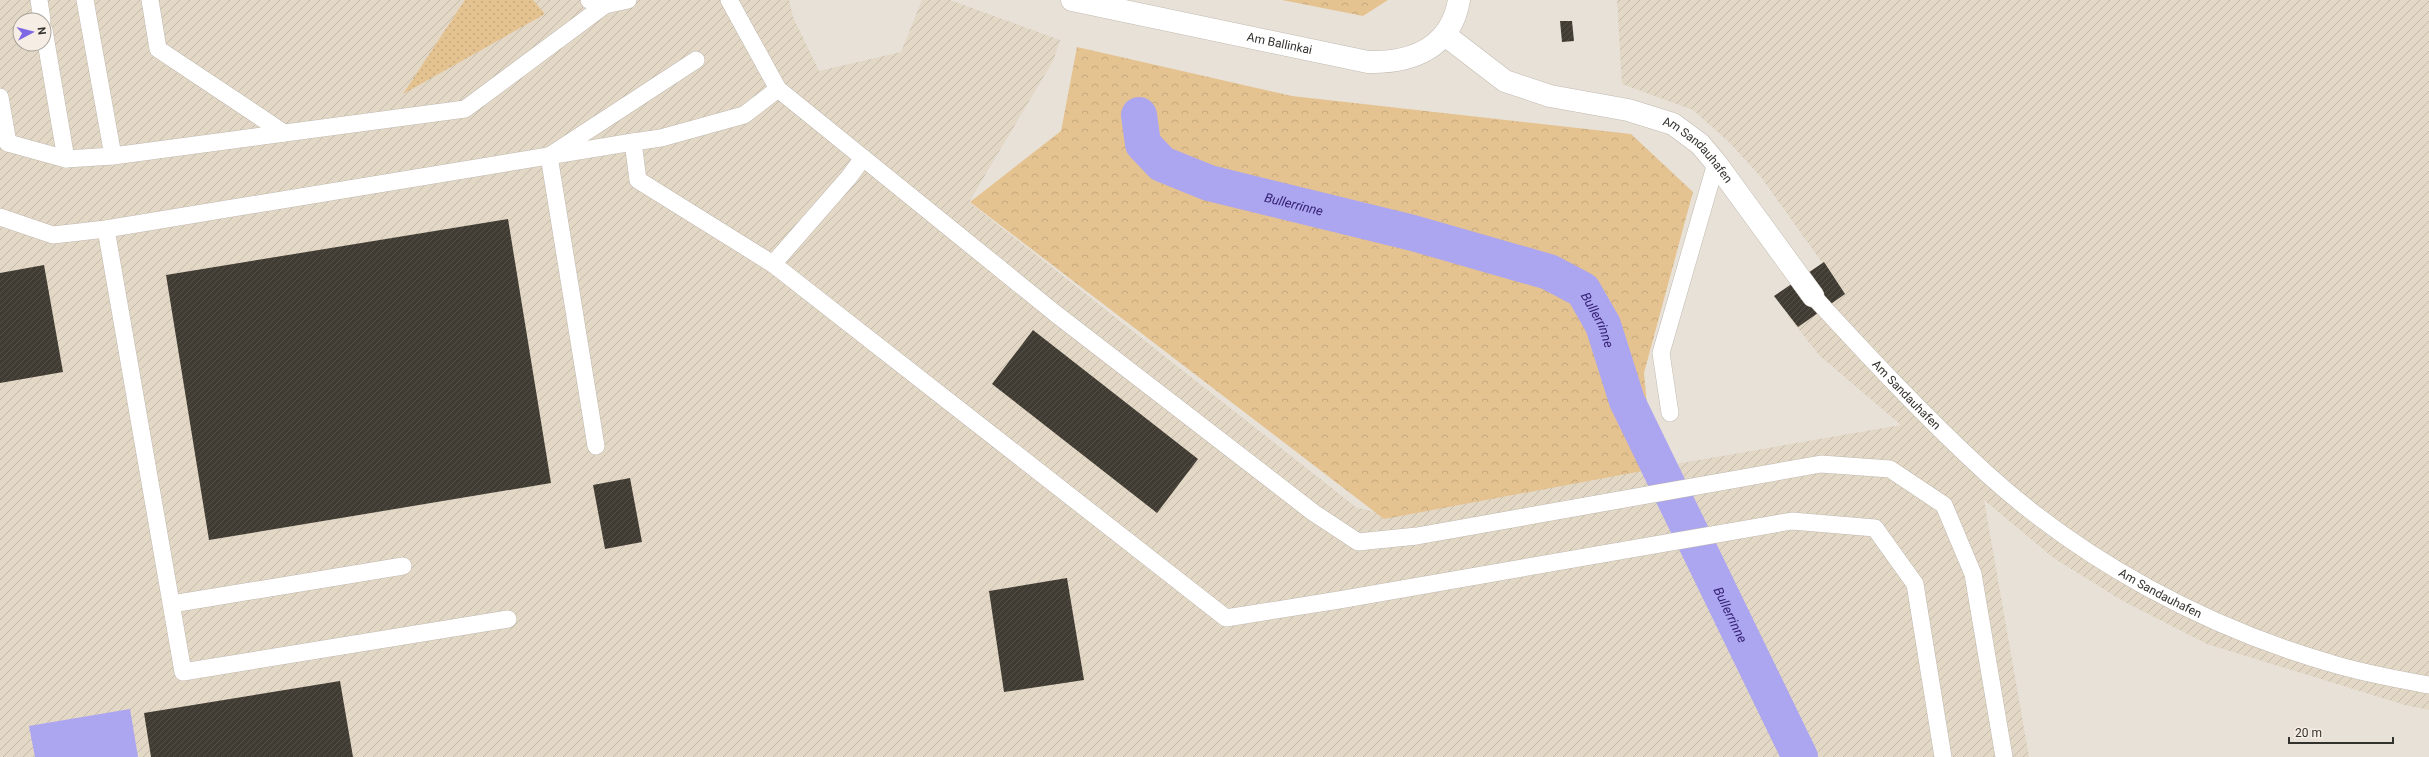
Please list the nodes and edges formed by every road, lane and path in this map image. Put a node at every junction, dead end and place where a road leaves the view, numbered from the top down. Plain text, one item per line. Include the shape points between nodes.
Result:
1 (39, 0) edge
2 (85, 0) edge
3 (150, 0) edge
4 (628, 0) edge
5 (729, 0) edge
6 (1072, 0) edge
7 (1459, 0) edge
8 (597, 3) edge
9 (41, 12) edge
10 (1445, 35) junction
11 (48, 52) edge
12 (696, 60) dead end
13 (778, 89) junction
14 (0, 97) edge
15 (284, 133) junction
16 (4, 138) edge
17 (633, 142) junction
18 (113, 156) junction
19 (549, 156) junction
20 (863, 158) junction
21 (66, 159) junction
22 (1716, 163) junction
23 (0, 217) edge
24 (106, 229) junction
25 (772, 264) junction
26 (1814, 296) joint
27 (1670, 413) dead end
28 (596, 446) dead end
29 (403, 566) dead end
30 (172, 604) junction
31 (508, 619) dead end
32 (2429, 685) edge
33 (1943, 757) edge
34 (2004, 757) edge

1 - 9 lane
2 - 18 lane
3 - 15 lane via 158,49
4 - 8 lane
5 - 13 lane
6 - 10 street, Am Ballinkai via 1368,62 1395,62 1414,57
7 - 10 street, Am Ballinkai via 1451,26
8 - 15 lane via 465,109
10 - 22 street, Am Sandauhafen via 1505,81 1550,96 1628,110 1673,124 1700,144
11 - 21 lane
12 - 19 lane
13 - 17 lane via 744,115 661,138
13 - 20 lane
14 - 16 lane
15 - 18 lane
16 - 21 lane
17 - 19 lane
17 - 25 lane via 638,180
18 - 21 lane
19 - 24 lane
19 - 28 lane
20 - 25 lane
20 - 34 lane via 1056,314 1314,513 1358,542 1417,536 1821,464 1890,469 1944,505 1973,574
22 - 26 street, Am Sandauhafen
22 - 27 lane via 1661,352
23 - 24 lane via 54,235
24 - 30 lane
25 - 33 lane via 1226,618 1792,521 1875,528 1915,584
26 - 32 lane, Am Sandauhafen via 1912,404 1987,474 2042,518 2096,556 2145,586 2252,636 2331,664
29 - 30 lane
30 - 31 lane via 183,672

